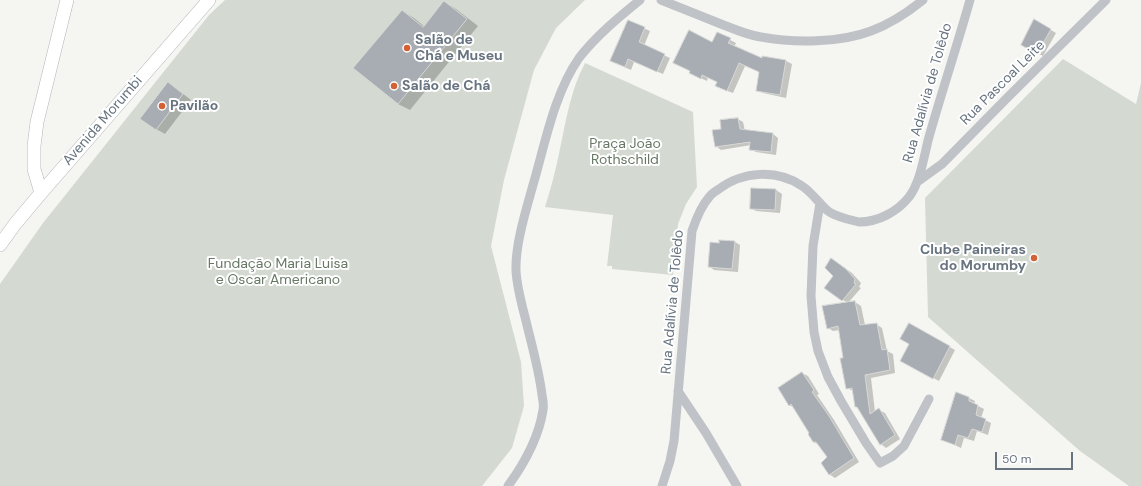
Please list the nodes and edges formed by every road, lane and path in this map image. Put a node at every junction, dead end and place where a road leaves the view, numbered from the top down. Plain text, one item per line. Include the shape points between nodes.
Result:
1 (67, 0) edge
2 (209, 0) edge
3 (640, 0) edge
4 (661, 0) edge
5 (923, 0) edge
6 (970, 0) edge
7 (1106, 0) edge
8 (34, 169) junction
9 (61, 170) junction
10 (917, 182) junction
11 (41, 193) junction
12 (820, 203) junction
13 (0, 245) edge
14 (678, 391) junction
15 (929, 399) dead end
16 (508, 486) edge
17 (662, 486) edge
18 (737, 486) edge

1 - 8 main road via 37,122
2 - 9 main road, Avenida Morumbi
3 - 16 street via 591,44 579,59 566,81 553,114 524,221 517,251 516,270 518,292 540,376 543,408 526,459
4 - 5 street via 736,30 761,37 814,41 870,32 900,17
6 - 10 street, Rua Adalívia de Tolêdo
7 - 10 street, Rua Pascoal Leite via 942,164
8 - 9 main road via 43,173
8 - 11 main road
9 - 11 main road, Avenida Morumbi
10 - 12 street, Rua Adalívia de Tolêdo via 899,207 886,216 872,220 858,222 837,216
11 - 13 main road, Avenida Morumbi
12 - 14 street, Rua Adalívia de Tolêdo via 801,185 777,175 744,176 728,182 710,196 697,216 692,231
12 - 15 street via 813,246 811,296 818,351 828,376 880,463 904,446
14 - 17 street, Rua Adalívia de Tolêdo via 674,441
14 - 18 street

